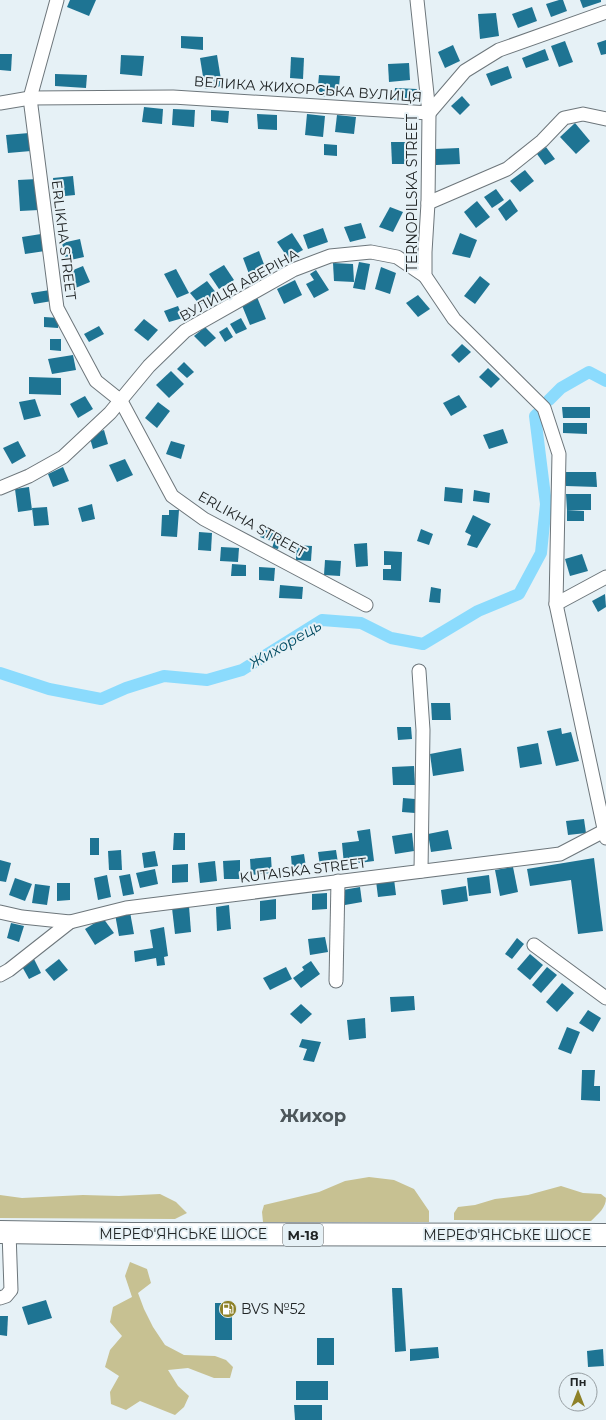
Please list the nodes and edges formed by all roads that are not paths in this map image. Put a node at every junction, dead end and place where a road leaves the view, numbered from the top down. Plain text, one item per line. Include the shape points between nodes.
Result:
1 (57, 0) edge
2 (417, 0) edge
3 (606, 12) edge
4 (30, 98) junction
5 (0, 103) edge
6 (429, 113) junction
7 (606, 119) edge
8 (428, 203) junction
9 (425, 276) junction
10 (121, 400) junction
11 (0, 488) edge
12 (606, 577) edge
13 (556, 604) junction
14 (366, 605) dead end
15 (419, 671) dead end
16 (601, 793) edge
17 (605, 833) edge
18 (421, 871) junction
19 (338, 881) junction
20 (0, 912) edge
21 (70, 922) junction
22 (534, 944) dead end
23 (0, 975) edge
24 (336, 981) dead end
25 (606, 998) edge
26 (5, 1232) edge
27 (606, 1235) edge
28 (0, 1298) edge

1 - 4 street, ERLIKHA STREET
2 - 6 street, TERNOPILSKA STREET
3 - 6 street, ВЕЛИКА ЖИХОРСЬКА ВУЛИЦЯ via 498,50 465,71
4 - 5 street, ВЕЛИКА ЖИХОРСЬКА ВУЛИЦЯ
4 - 6 street, ВЕЛИКА ЖИХОРСЬКА ВУЛИЦЯ via 173,97
4 - 10 street, ERLIKHA STREET via 57,308 96,381
6 - 8 street, TERNOPILSKA STREET
7 - 8 street via 583,114 564,118 507,169
8 - 9 street, TERNOPILSKA STREET
9 - 10 street, ВУЛИЦЯ АВЕРІНА via 397,257 371,252 330,256 293,270 186,331 149,366
9 - 13 street, TERNOPILSKA STREET via 454,319 544,408 559,454
10 - 11 street, ВУЛИЦЯ АВЕРІНА via 63,457 29,476
10 - 14 street, ERLIKHA STREET via 172,496 204,519
12 - 13 street
13 - 16 street, TERNOPILSKA STREET
15 - 18 street via 423,730
16 - 17 street, TERNOPILSKA STREET
17 - 18 street, KUTAISKA STREET via 560,854
18 - 19 street, KUTAISKA STREET
19 - 21 street, KUTAISKA STREET via 126,908
19 - 24 street
20 - 21 street, KUTAISKA STREET
21 - 23 street
22 - 25 street
26 - 27 highway, МЕРЕФ'ЯНСЬКЕ ШОСЕ / М-18
26 - 28 street via 11,1290

